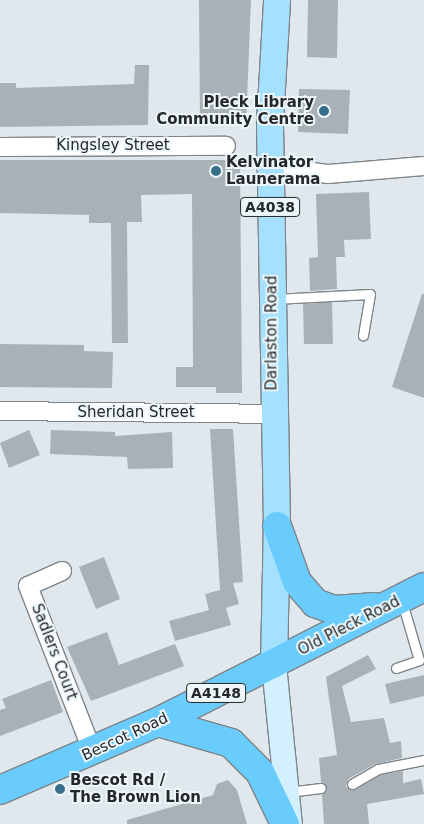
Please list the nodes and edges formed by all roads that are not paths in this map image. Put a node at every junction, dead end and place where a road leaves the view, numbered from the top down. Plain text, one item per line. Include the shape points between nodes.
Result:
1 (277, 0) edge
2 (226, 146) dead end
3 (0, 147) edge
4 (270, 166) junction
5 (424, 166) edge
6 (272, 299) junction
7 (363, 335) dead end
8 (0, 411) edge
9 (272, 414) junction
10 (278, 526) junction
11 (62, 571) dead end
12 (405, 598) edge
13 (274, 665) junction
14 (396, 668) dead end
15 (158, 722) junction
16 (93, 753) junction
17 (424, 760) edge
18 (352, 784) dead end
19 (321, 788) dead end
20 (0, 790) edge
21 (288, 792) junction
22 (285, 824) edge
23 (290, 824) edge

1 - 4 main road, Darlaston Road / A4038
2 - 3 street, Kingsley Street
4 - 5 street via 328,174
4 - 6 main road, Darlaston Road / A4038
6 - 7 lane via 370,294
6 - 9 main road, Darlaston Road / A4038
8 - 9 street, Sheridan Street
9 - 10 main road, Darlaston Road / A4038
10 - 12 highway via 297,582 315,603 334,610
10 - 13 main road, Darlaston Road / A4038
11 - 16 street, Sadlers Court via 28,586
12 - 13 highway, Old Pleck Road / A4148
12 - 14 lane via 419,660
13 - 15 highway, Bescot Road / A4148
13 - 21 street
15 - 16 highway, Bescot Road / A4148
15 - 22 highway via 231,743 260,772
16 - 20 highway, Bescot Road / A4148
17 - 18 lane via 378,770
19 - 21 lane
21 - 23 street

